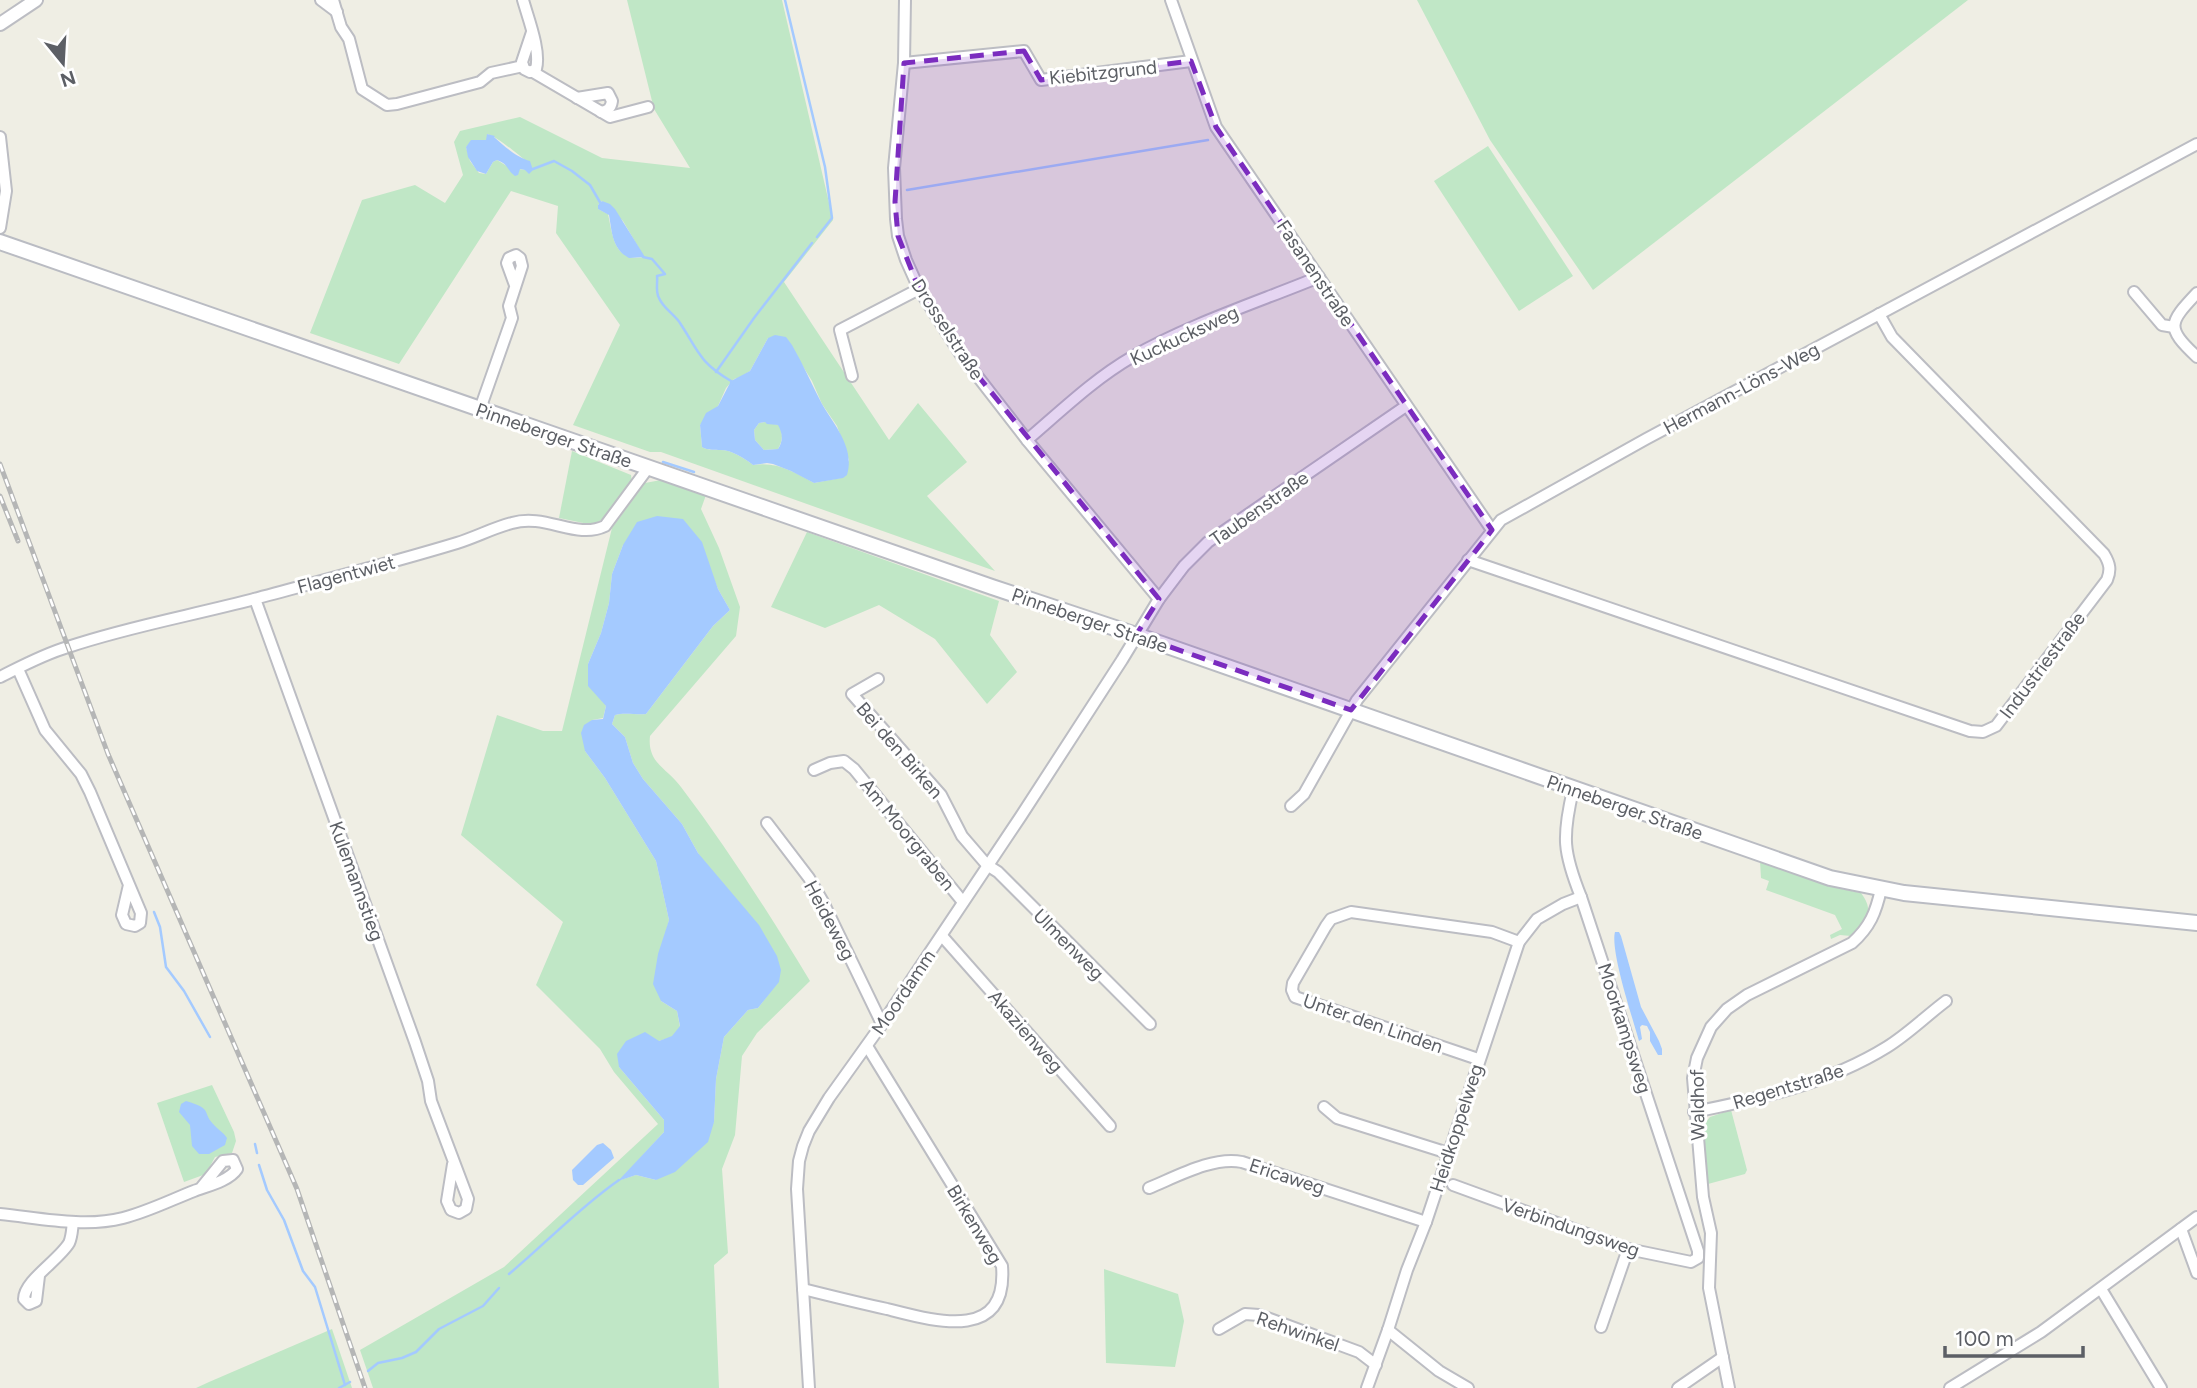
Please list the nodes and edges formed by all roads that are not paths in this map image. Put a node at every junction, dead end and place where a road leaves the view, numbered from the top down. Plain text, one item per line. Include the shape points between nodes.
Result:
1 (36, 0) edge
2 (321, 0) edge
3 (333, 0) edge
4 (523, 0) edge
5 (905, 0) edge
6 (1171, 0) edge
7 (337, 12) junction
8 (0, 24) edge
9 (532, 32) junction
10 (1191, 61) junction
11 (904, 63) junction
12 (523, 66) junction
13 (533, 72) junction
14 (577, 98) junction
15 (648, 107) dead end
16 (601, 112) junction
17 (0, 137) edge
18 (2197, 144) edge
19 (0, 228) edge
20 (0, 242) edge
21 (1319, 277) junction
22 (515, 285) dead end
23 (919, 289) junction
24 (2134, 292) dead end
25 (2197, 293) edge
26 (1879, 314) junction
27 (2174, 327) junction
28 (2197, 357) edge
29 (852, 376) dead end
30 (1406, 406) junction
31 (480, 409) junction
32 (1027, 440) junction
33 (645, 467) junction
34 (1492, 530) junction
35 (1468, 560) junction
36 (255, 599) junction
37 (1159, 599) junction
38 (1136, 635) junction
39 (18, 668) junction
40 (0, 677) edge
41 (878, 679) dead end
42 (1351, 710) junction
43 (814, 769) dead end
44 (1573, 790) junction
45 (1291, 806) dead end
46 (767, 823) dead end
47 (987, 865) junction
48 (129, 885) dead end
49 (1881, 889) junction
50 (1581, 897) junction
51 (963, 902) junction
52 (2197, 923) edge
53 (942, 936) junction
54 (1518, 942) junction
55 (1946, 1000) dead end
56 (882, 1024) junction
57 (1150, 1024) dead end
58 (867, 1046) junction
59 (1478, 1059) junction
60 (1324, 1107) dead end
61 (1695, 1112) junction
62 (1110, 1126) dead end
63 (1448, 1153) junction
64 (453, 1164) dead end
65 (1452, 1185) dead end
66 (201, 1188) dead end
67 (1149, 1188) dead end
68 (0, 1214) edge
69 (2197, 1217) edge
70 (73, 1222) junction
71 (1426, 1222) junction
72 (2181, 1229) junction
73 (1628, 1249) junction
74 (1691, 1262) joint
75 (2197, 1273) edge
76 (39, 1276) dead end
77 (803, 1289) junction
78 (2101, 1289) junction
79 (1601, 1327) dead end
80 (1219, 1329) dead end
81 (1388, 1330) junction
82 (1723, 1357) junction
83 (1376, 1365) junction
84 (809, 1388) edge
85 (1367, 1388) edge
86 (1468, 1388) edge
87 (1678, 1388) edge
88 (1730, 1388) edge
89 (1950, 1388) edge
90 (2161, 1388) edge

1 - 8 street
2 - 7 street
3 - 7 street
4 - 9 street
5 - 11 street, Drosselstraße
6 - 10 street, Fasanenstraße
7 - 12 street via 362,89 387,105 475,84 491,73
9 - 12 street
9 - 13 street via 538,62
10 - 11 street, Kiebitzgrund via 1041,80 1024,51
10 - 21 street, Fasanenstraße via 1216,128
11 - 23 street, Drosselstraße via 895,202 898,236
12 - 13 street
13 - 14 street
14 - 16 street
14 - 16 street via 608,93 611,107
15 - 16 street via 612,117
17 - 19 street via 6,191
18 - 26 street, Hermann-Löns-Weg
20 - 31 main road, Pinneberger Straße
21 - 30 street, Fasanenstraße
21 - 32 street, Kuckucksweg via 1130,358
22 - 31 street via 509,306 512,318
23 - 29 street via 840,330
23 - 32 street, Drosselstraße via 961,355
24 - 27 street via 2162,325
25 - 27 street via 2176,315
26 - 34 street, Hermann-Löns-Weg via 1588,470 1501,520
26 - 35 street, Industriestraße via 1892,337 2110,564 2107,580 1996,726 1970,731
27 - 28 street via 2179,340
30 - 34 street, Fasanenstraße
30 - 37 street, Taubenstraße via 1208,542
31 - 33 main road, Pinneberger Straße
32 - 37 street, Drosselstraße
33 - 36 street, Flagentwiet via 605,526 597,530 523,520
33 - 38 main road, Pinneberger Straße
34 - 35 street, Hermann-Löns-Weg
35 - 42 street, Hermann-Löns-Weg
36 - 39 street, Flagentwiet via 121,631
36 - 64 street, Kulemannstieg via 412,1035
37 - 38 street, Taubenstraße
38 - 42 main road, Pinneberger Straße
38 - 47 street, Moordamm
39 - 40 street, Flagentwiet
39 - 48 street via 45,730 81,774
41 - 47 street, Bei den Birken via 852,694 941,795 962,836
42 - 44 main road, Pinneberger Straße
42 - 45 street, Hermann-Löns-Weg via 1304,794
43 - 51 street, Am Moorgraben via 844,761 854,769
44 - 49 main road, Pinneberger Straße via 1830,878
44 - 50 street, Moorkampsweg via 1564,845
46 - 56 street, Heideweg via 822,902
47 - 51 street, Moordamm
47 - 57 street, Ulmenweg
49 - 52 main road, Pinneberger Straße
49 - 61 street, Waldhof via 1871,923 1852,943 1747,995 1711,1027 1693,1079
50 - 54 street, Heidkoppelweg via 1537,919
50 - 74 street, Moorkampsweg via 1698,1251 1698,1258
51 - 53 street, Moordamm
53 - 56 street, Moordamm
53 - 62 street, Akazienweg
54 - 59 street, Heidkoppelweg
54 - 59 street, Unter den Linden via 1492,932 1340,914 1326,926 1293,984 1295,997
55 - 61 street, Regentstraße via 1886,1047 1840,1072
56 - 58 street, Moordamm
58 - 77 street, Moordamm via 814,1122 799,1160
58 - 77 street, Birkenweg via 1002,1266 999,1300 976,1318 956,1322
59 - 63 street, Heidkoppelweg
60 - 63 street via 1337,1118
61 - 82 street, Waldhof via 1711,1233 1709,1288
63 - 71 street, Heidkoppelweg
65 - 73 street, Verbindungsweg
66 - 70 street via 124,1218
67 - 71 street, Ericaweg via 1229,1159
68 - 70 street
69 - 72 street
70 - 76 street via 68,1245
71 - 81 street, Heidkoppelweg
72 - 75 street
72 - 78 street
73 - 74 street, Verbindungsweg
73 - 79 street
77 - 84 street, Moordamm
78 - 89 street
78 - 90 street
80 - 83 street, Rehwinkel via 1245,1314 1259,1315 1359,1352
81 - 83 street, Heidkoppelweg
81 - 86 street
82 - 87 street
82 - 88 street
83 - 85 street, Heidkoppelweg

